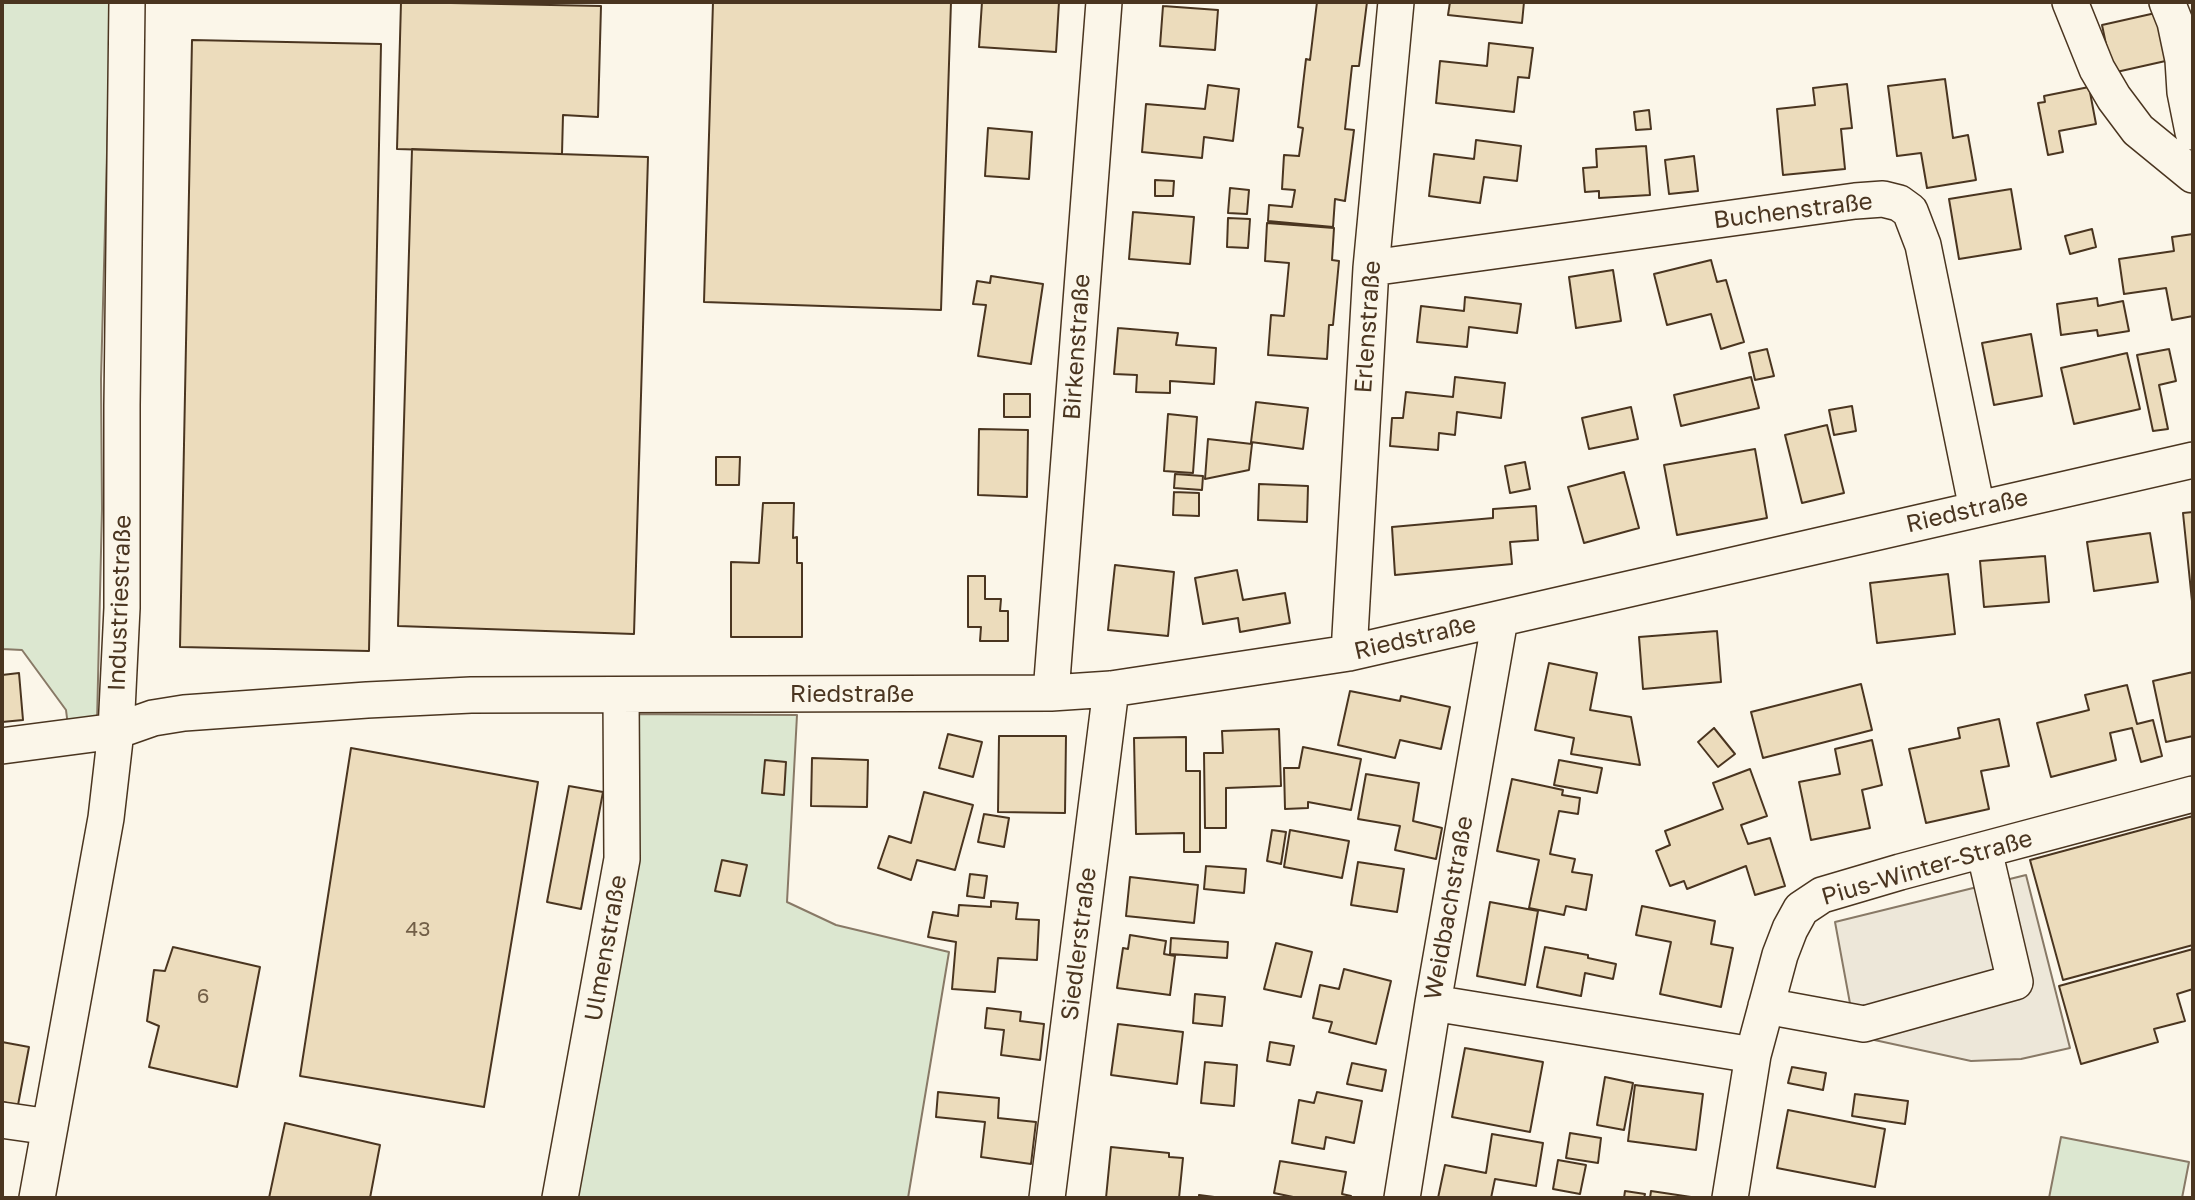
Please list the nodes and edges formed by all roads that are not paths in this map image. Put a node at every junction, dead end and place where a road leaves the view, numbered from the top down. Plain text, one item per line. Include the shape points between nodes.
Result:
1 (127, 2) edge
2 (1104, 2) edge
3 (1396, 2) edge
4 (2070, 2) edge
5 (2167, 2) edge
6 (2188, 58) edge
7 (2193, 132) edge
8 (2193, 175) edge
9 (1371, 268) junction
10 (2193, 460) edge
11 (1977, 509) junction
12 (1500, 619) junction
13 (1349, 653) junction
14 (1111, 689) junction
15 (1051, 693) junction
16 (621, 695) junction
17 (116, 731) junction
18 (2, 746) edge
19 (2193, 794) edge
20 (1984, 850) junction
21 (1433, 1003) junction
22 (1766, 1006) junction
23 (1753, 1055) junction
24 (2, 1120) edge
25 (50, 1127) junction
26 (37, 1198) edge
27 (560, 1198) edge
28 (1047, 1198) edge
29 (1402, 1198) edge
30 (1730, 1198) edge

1 - 17 street, Industriestraße via 122,608
2 - 15 street, Birkenstraße
3 - 9 street, Erlenstraße
4 - 8 street via 2114,98 2138,130
5 - 6 street
6 - 7 street via 2185,92
9 - 11 street, Buchenstraße via 1856,201 1899,202 1910,211 1923,245
9 - 13 street, Erlenstraße
10 - 11 street, Riedstraße
11 - 12 street, Riedstraße
12 - 13 street, Riedstraße
12 - 21 street, Weidbachstraße
13 - 14 street, Riedstraße
14 - 15 street, Riedstraße
14 - 28 street, Siedlerstraße
15 - 16 street, Riedstraße
16 - 17 street, Riedstraße via 471,695 277,705 184,712
16 - 27 street, Ulmenstraße via 622,859
17 - 18 street
17 - 25 street, Industriestraße via 103,831
19 - 20 street, Pius-Winter-Straße
20 - 22 street, Pius-Winter-Straße via 1822,895 1801,909 1780,955
20 - 22 street via 2015,982 1864,1024
21 - 23 street
21 - 29 street, Weidbachstraße
22 - 23 street, Pius-Winter-Straße
23 - 30 street, Pius-Winter-Straße
24 - 25 street
25 - 26 street, Industriestraße

